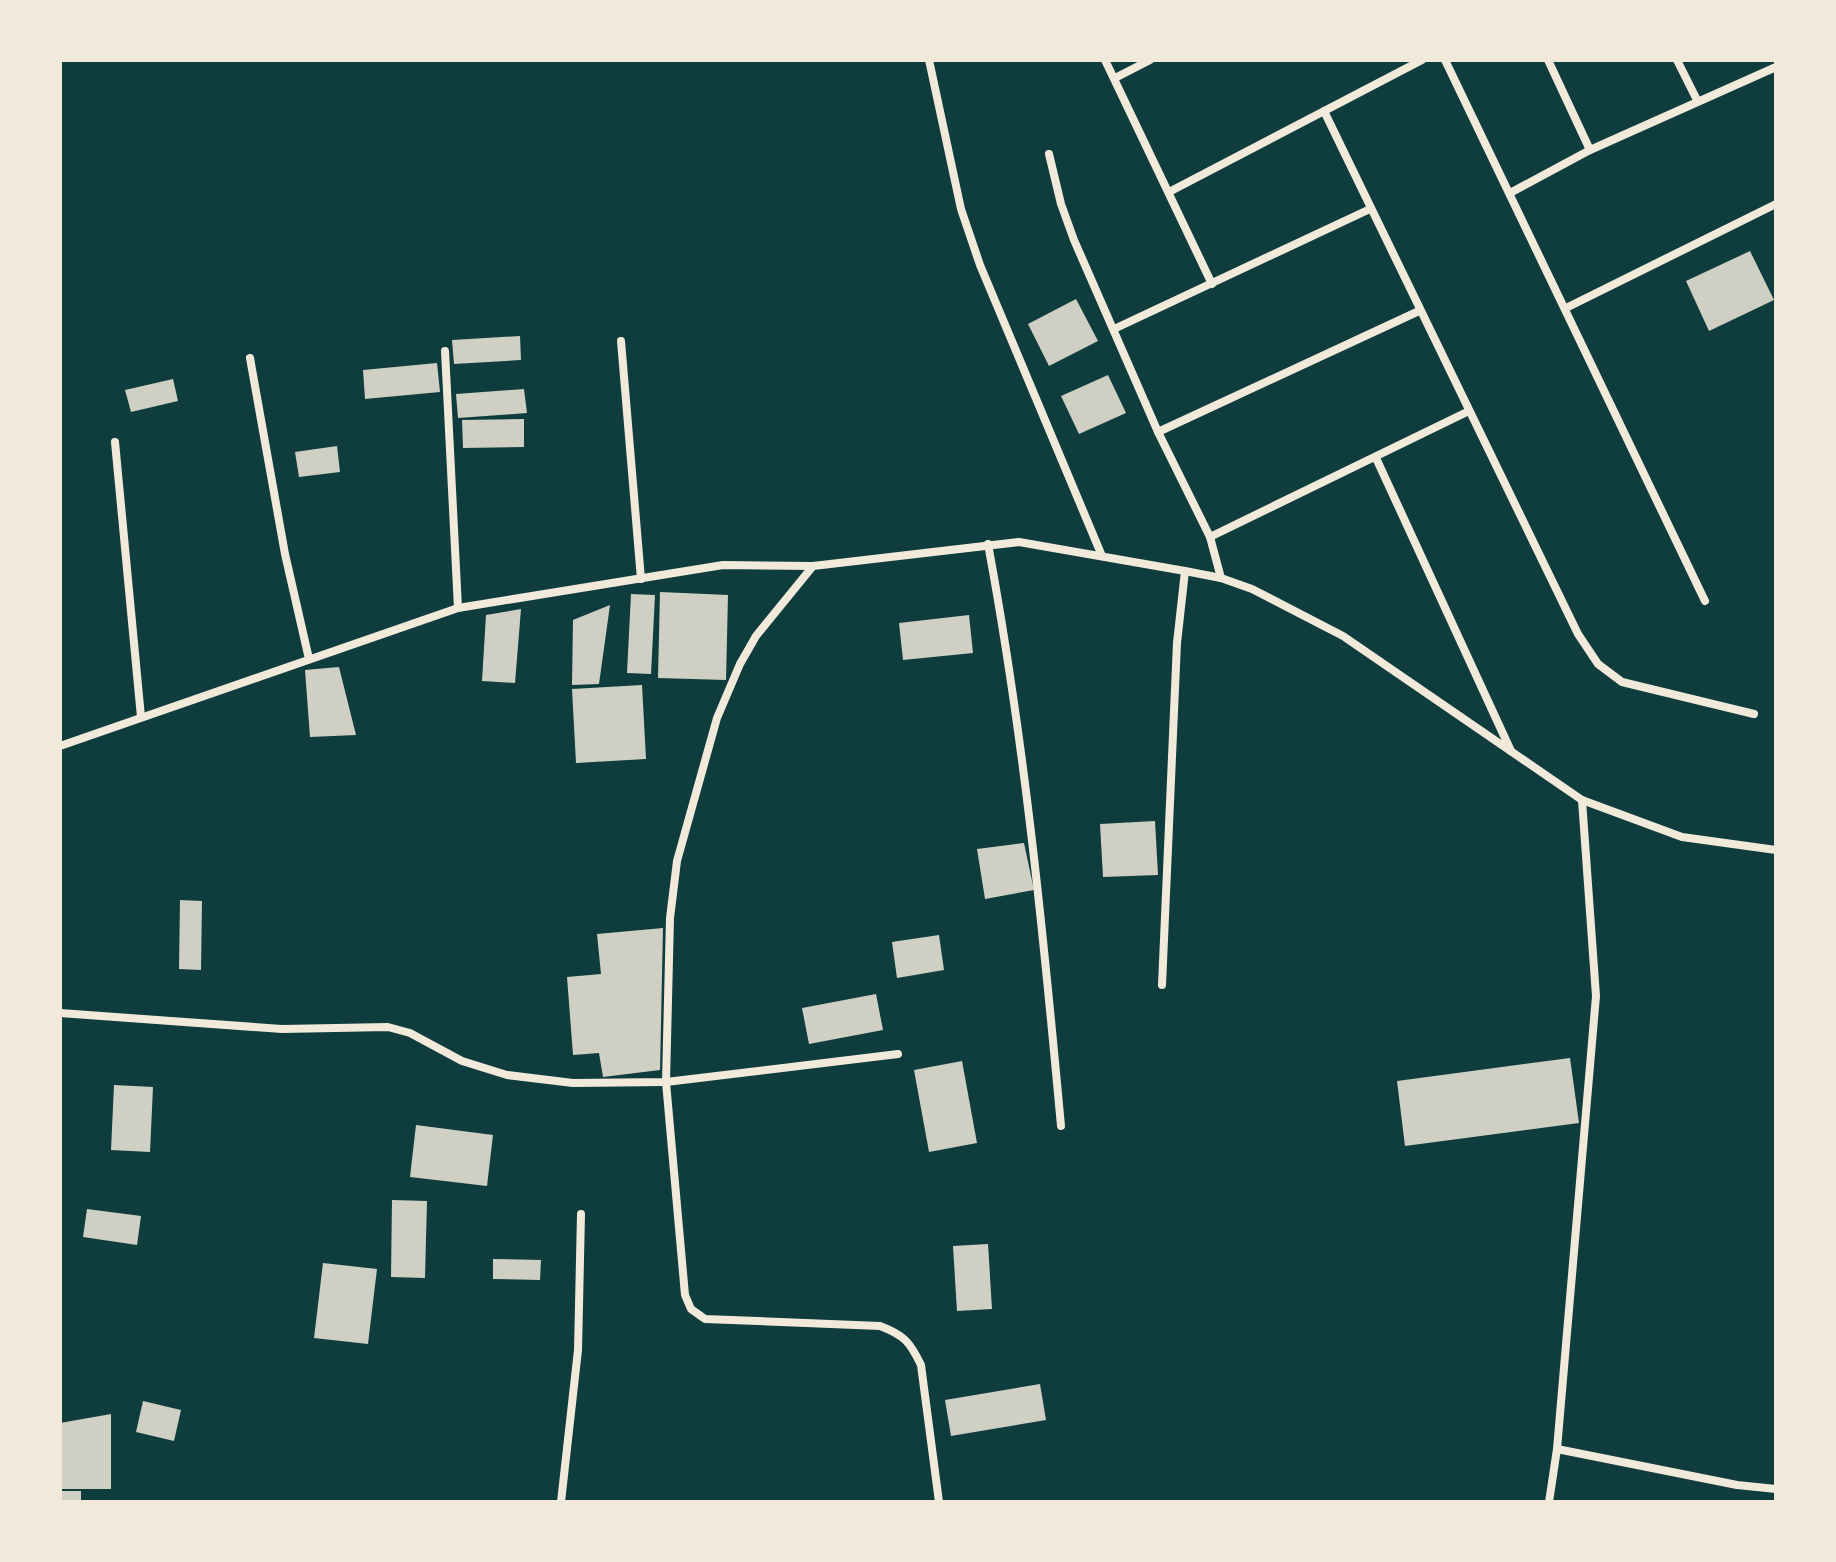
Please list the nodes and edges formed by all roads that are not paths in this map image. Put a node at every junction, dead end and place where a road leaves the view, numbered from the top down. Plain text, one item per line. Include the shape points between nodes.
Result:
1 (929, 60) edge
2 (1105, 60) edge
3 (1150, 60) edge
4 (1422, 60) edge
5 (1445, 60) edge
6 (1548, 60) edge
7 (1677, 60) edge
8 (1776, 67) edge
9 (1115, 78) junction
10 (1697, 100) junction
11 (1324, 111) junction
12 (1590, 150) junction
13 (1049, 154) dead end
14 (1169, 192) junction
15 (1510, 193) junction
16 (1776, 204) edge
17 (1370, 209) junction
18 (1212, 284) junction
19 (1566, 308) junction
20 (1419, 311) junction
21 (1114, 329) junction
22 (621, 341) dead end
23 (445, 351) dead end
24 (250, 358) dead end
25 (1469, 411) junction
26 (1158, 432) junction
27 (115, 442) dead end
28 (1376, 458) junction
29 (1210, 537) junction
30 (988, 544) junction
31 (1102, 556) junction
32 (813, 566) junction
33 (1185, 571) junction
34 (1221, 578) junction
35 (641, 579) junction
36 (1705, 601) dead end
37 (458, 608) junction
38 (309, 659) junction
39 (1754, 714) dead end
40 (141, 717) junction
41 (60, 746) edge
42 (1512, 752) junction
43 (1582, 800) junction
44 (1776, 850) edge
45 (1162, 985) dead end
46 (60, 1013) edge
47 (898, 1054) dead end
48 (666, 1082) junction
49 (1061, 1126) dead end
50 (581, 1214) dead end
51 (1557, 1449) junction
52 (1776, 1489) edge
53 (561, 1502) edge
54 (939, 1502) edge
55 (1549, 1502) edge

1 - 31 street via 961,209 980,265
2 - 9 street
3 - 9 street
4 - 11 street
5 - 15 street
6 - 12 street
7 - 10 street
8 - 10 street
9 - 14 street
10 - 12 street
11 - 14 street
11 - 17 street
12 - 15 street
13 - 21 street via 1074,240
14 - 18 street
15 - 19 street
16 - 19 street
17 - 18 street
17 - 20 street
18 - 21 street
19 - 36 street
20 - 25 street
20 - 26 street
21 - 26 street
22 - 35 street
23 - 37 street
24 - 38 street
25 - 28 street
25 - 39 street via 1578,634 1598,664 1622,682
26 - 29 street
27 - 40 street
28 - 29 street
28 - 42 street
29 - 34 street
30 - 31 street via 1019,542
30 - 32 street
30 - 49 street via 1022,745
31 - 33 street
32 - 35 street via 723,565
32 - 48 street via 740,664 697,786 677,861 670,918
33 - 34 street
33 - 45 street
34 - 42 street via 1343,636
35 - 37 street
37 - 38 street
38 - 40 street
40 - 41 street
42 - 43 street
43 - 44 street via 1682,837
43 - 51 street via 1596,996
46 - 48 street via 282,1029 388,1027 507,1075 573,1083
47 - 48 street
48 - 54 street via 685,1295 691,1309 705,1319 880,1326 899,1333 921,1365
50 - 53 street via 578,1350
51 - 52 street
51 - 55 street

